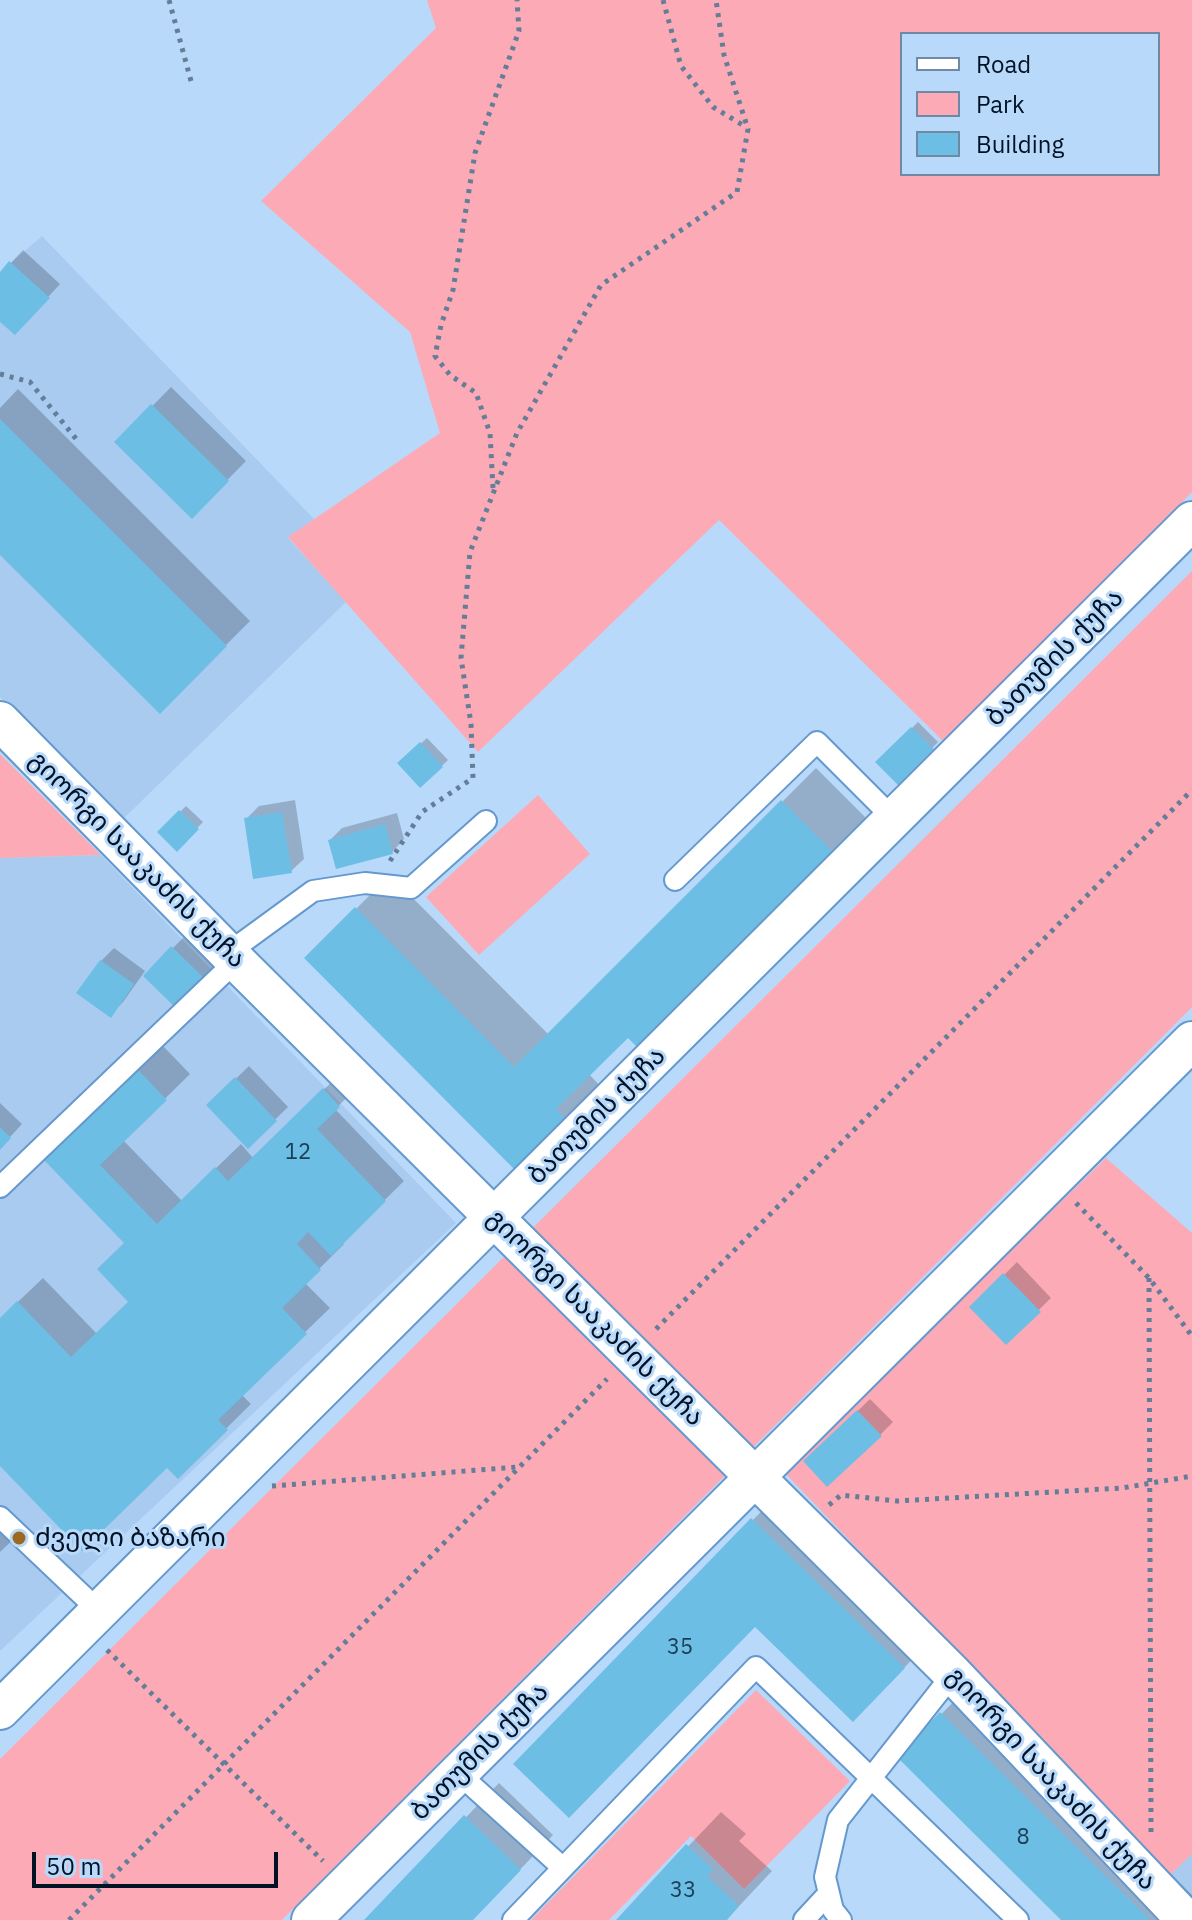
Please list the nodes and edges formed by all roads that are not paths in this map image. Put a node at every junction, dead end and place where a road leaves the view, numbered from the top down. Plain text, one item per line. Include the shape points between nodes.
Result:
1 (1192, 521) edge
2 (0, 721) edge
3 (894, 819) junction
4 (486, 821) dead end
5 (675, 880) dead end
6 (232, 957) junction
7 (1192, 1041) edge
8 (0, 1187) edge
9 (494, 1218) junction
10 (755, 1477) junction
11 (0, 1517) edge
12 (91, 1619) junction
13 (953, 1674) junction
14 (0, 1710) edge
15 (458, 1773) junction
16 (871, 1778) junction
17 (563, 1868) junction
18 (829, 1893) junction
19 (311, 1920) edge
20 (513, 1920) edge
21 (804, 1920) edge
22 (841, 1920) edge
23 (1018, 1920) edge
24 (1186, 1920) edge

1 - 3 street, ბათუმის ქუჩა
2 - 6 street, გიორგი სააკაძის ქუჩა
3 - 5 lane via 817,742
3 - 9 street, ბათუმის ქუჩა
4 - 6 lane via 411,888 365,883 313,891
6 - 8 lane
6 - 9 street, გიორგი სააკაძის ქუჩა
7 - 10 street, ბათუმის ქუჩა
9 - 10 street, გიორგი სააკაძის ქუჩა
9 - 12 street, ბათუმის ქუჩა
10 - 13 street, გიორგი სააკაძის ქუჩა
10 - 15 street, ბათუმის ქუჩა
11 - 12 lane
12 - 14 street, ბათუმის ქუჩა
13 - 16 lane
13 - 24 street, გიორგი სააკაძის ქუჩა
15 - 17 lane
15 - 19 street, ბათუმის ქუჩა
16 - 17 lane via 756,1667
16 - 18 lane via 838,1820 825,1877
16 - 23 lane
17 - 20 lane
18 - 21 lane
18 - 22 lane

